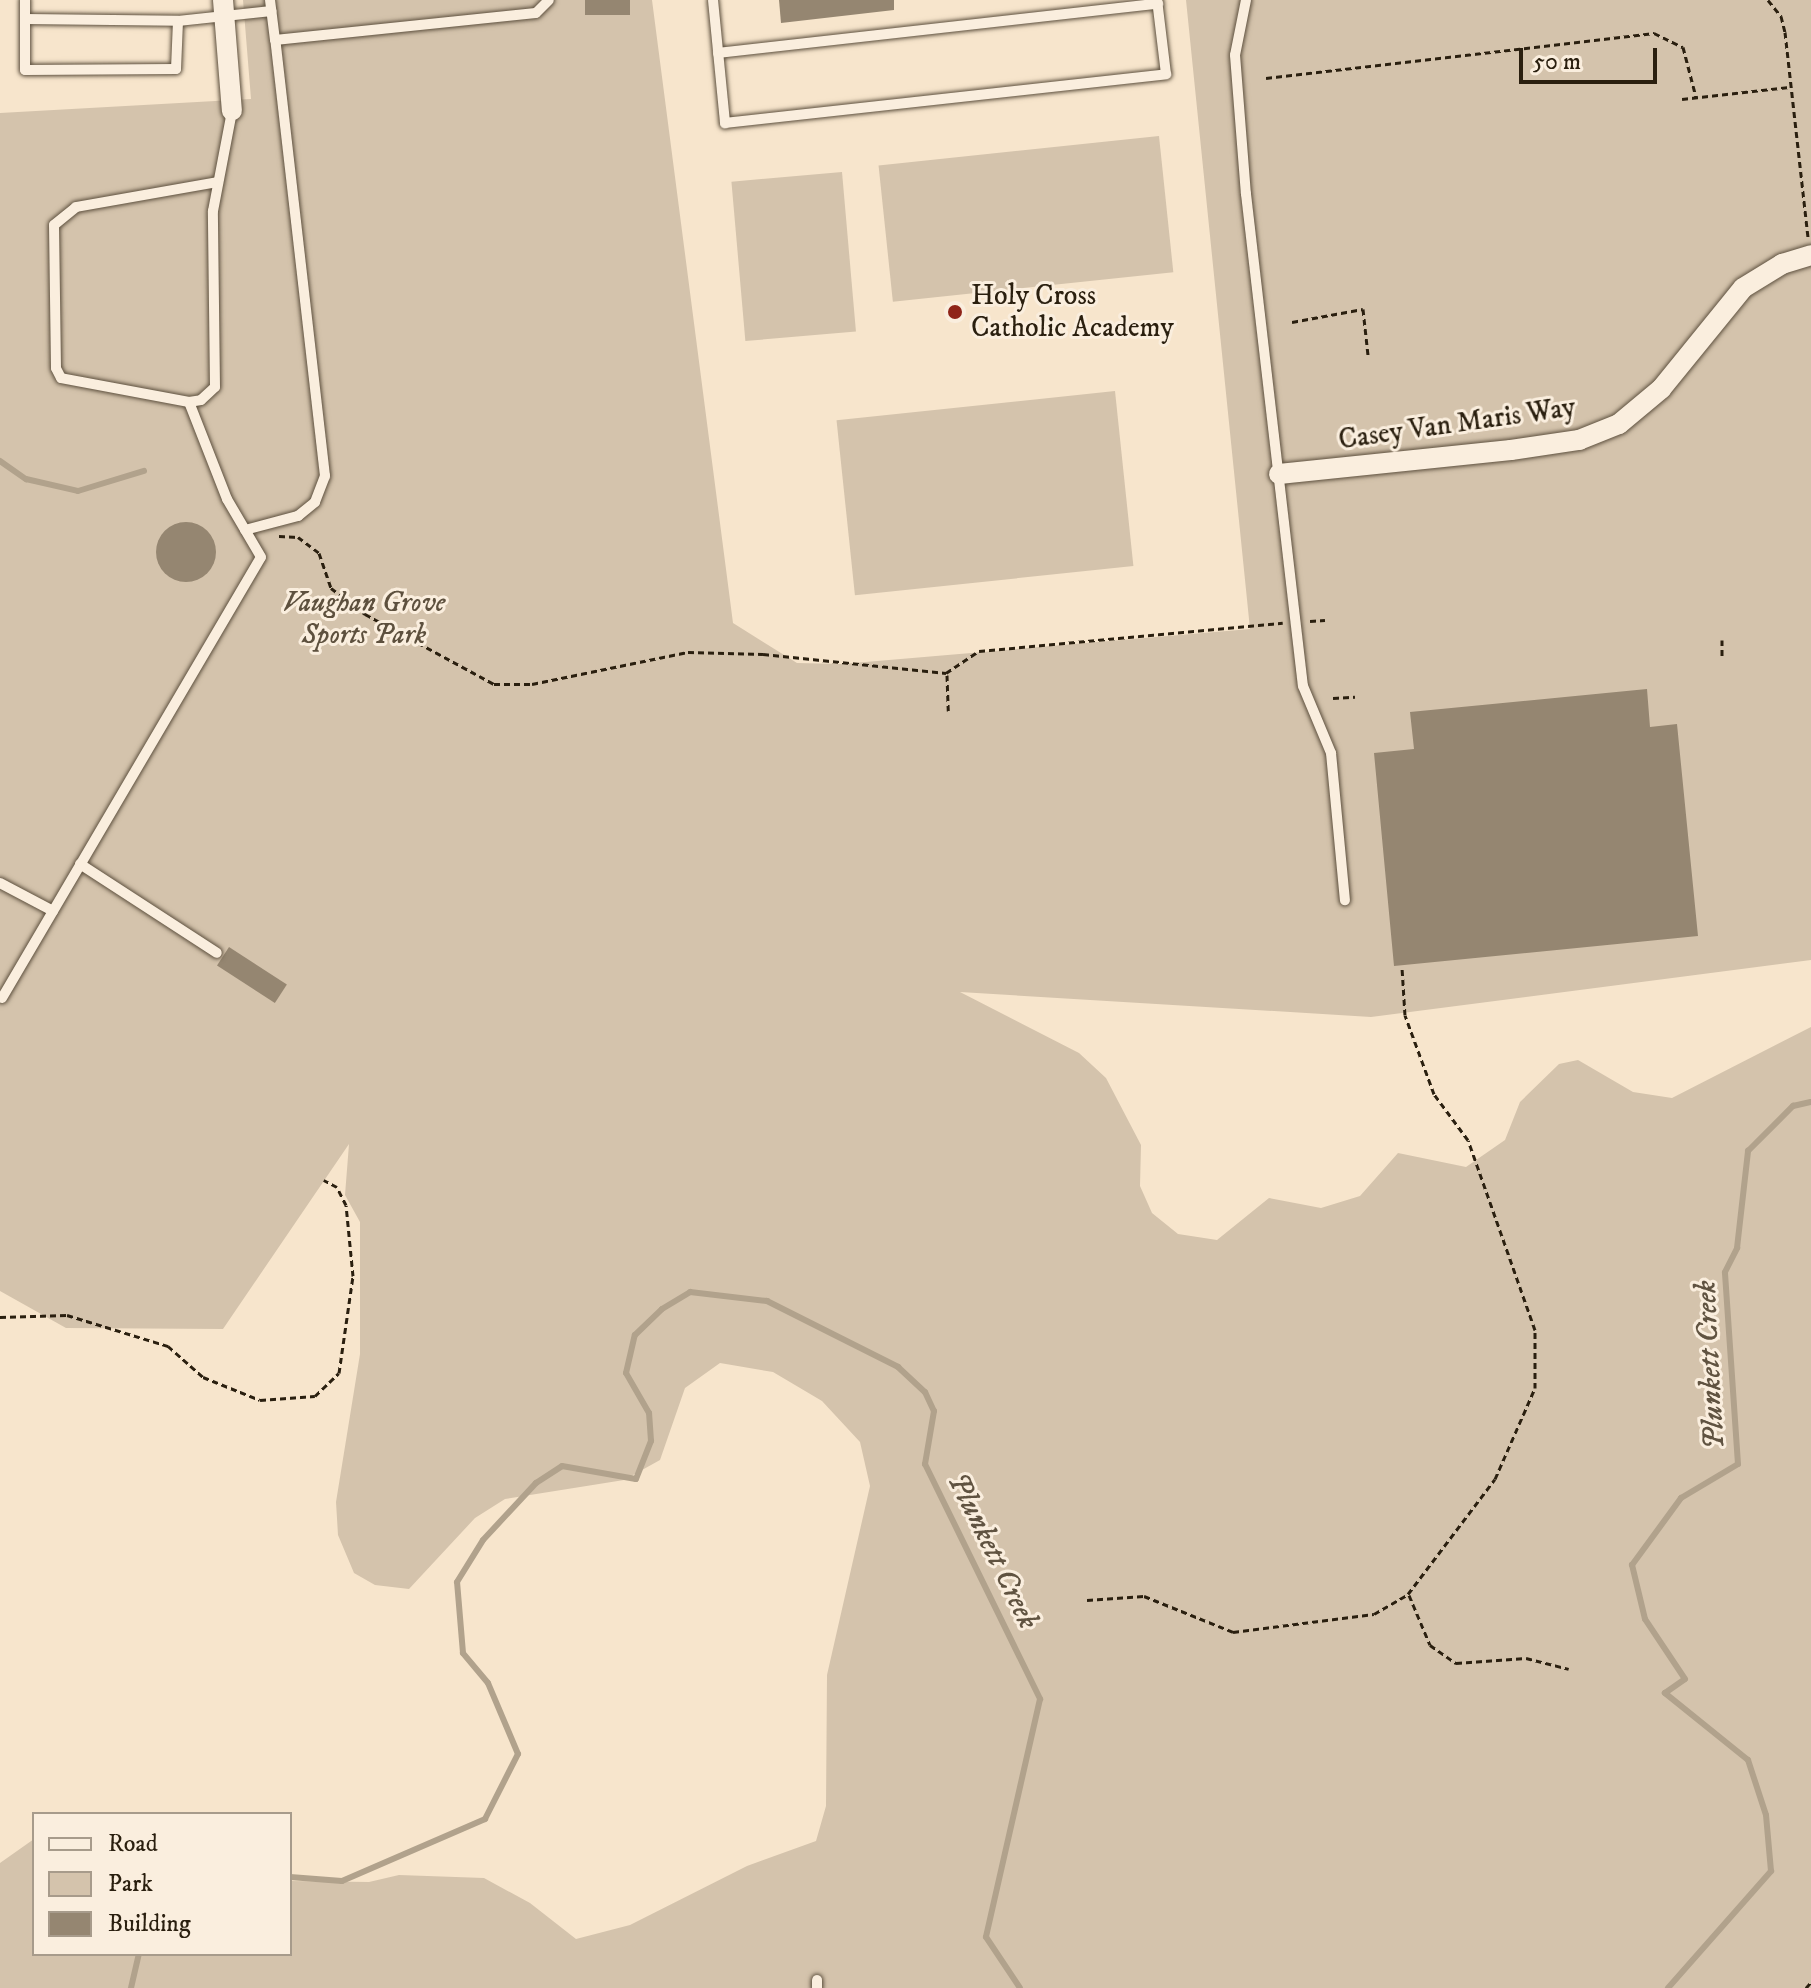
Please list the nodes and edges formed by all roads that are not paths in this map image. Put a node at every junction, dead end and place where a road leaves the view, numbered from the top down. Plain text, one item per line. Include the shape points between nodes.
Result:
1 (25, 0) edge
2 (549, 0) edge
3 (713, 0) edge
4 (1246, 0) edge
5 (1158, 2) edge
6 (270, 5) edge
7 (224, 8) edge
8 (25, 19) junction
9 (178, 21) junction
10 (275, 40) junction
11 (718, 53) junction
12 (232, 111) joint
13 (218, 182) junction
14 (1810, 255) edge
15 (189, 402) junction
16 (1279, 474) junction
17 (247, 532) junction
18 (80, 864) junction
19 (0, 883) edge
20 (1345, 900) dead end
21 (53, 911) junction
22 (217, 953) dead end
23 (2, 998) dead end

1 - 8 lane
2 - 10 lane via 536,13
3 - 11 lane
4 - 16 lane via 1235,55
5 - 11 lane
5 - 11 lane via 1166,74 725,123
6 - 7 lane
6 - 10 lane
7 - 9 lane
7 - 12 street
8 - 9 lane
8 - 9 lane via 25,70 176,69
10 - 17 lane via 325,476 315,502 298,516
12 - 13 lane
13 - 15 lane via 213,211 215,387 201,400
13 - 15 lane via 76,207 54,225 56,368 61,378
14 - 16 street, Casey Van Maris Way via 1782,264 1743,288 1661,389 1619,424 1579,440 1525,448
15 - 17 lane via 227,499
16 - 20 lane via 1303,686 1331,753
17 - 18 lane via 261,557
18 - 21 lane
18 - 22 lane
19 - 21 lane
21 - 23 lane

